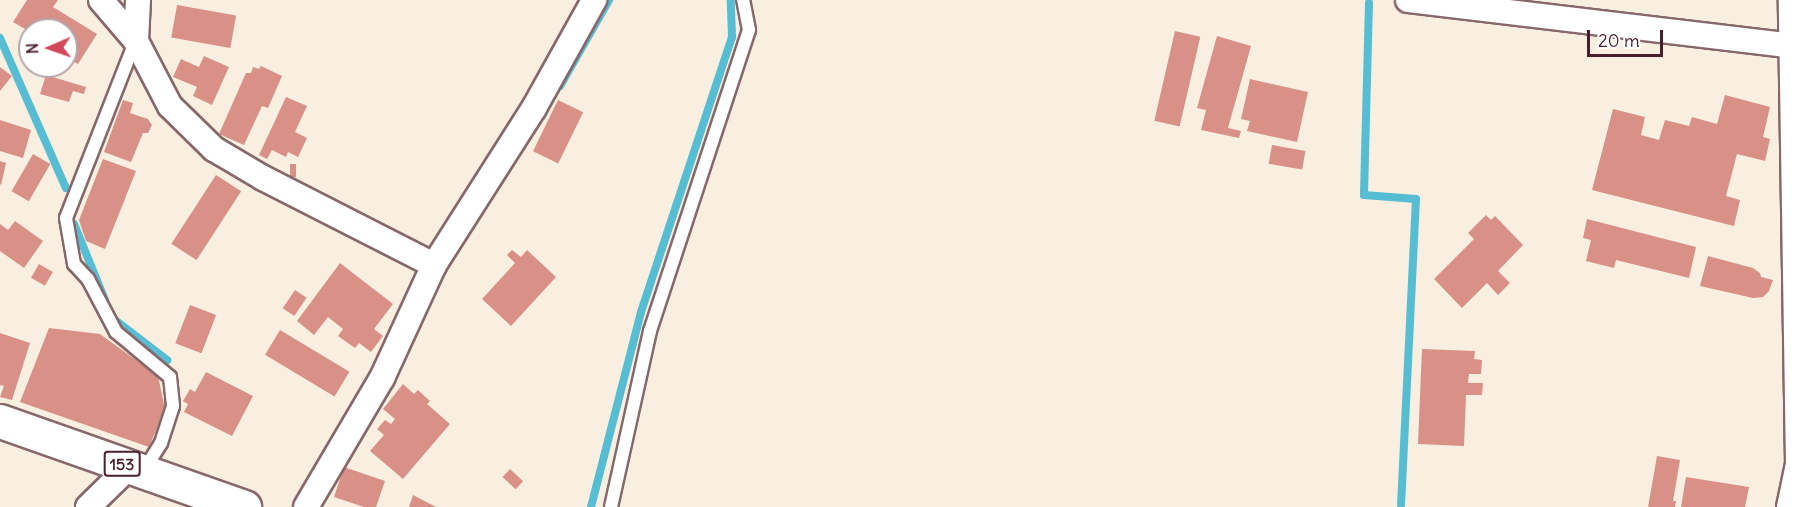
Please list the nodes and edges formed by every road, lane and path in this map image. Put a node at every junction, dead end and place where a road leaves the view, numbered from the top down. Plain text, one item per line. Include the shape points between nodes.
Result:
1 (101, 0) edge
2 (138, 0) edge
3 (594, 0) edge
4 (743, 0) edge
5 (1791, 0) edge
6 (1417, 1) edge
7 (136, 40) junction
8 (1796, 48) edge
9 (434, 265) junction
10 (0, 421) edge
11 (1799, 467) edge
12 (136, 469) junction
13 (88, 507) edge
14 (244, 507) edge
15 (306, 507) edge
16 (610, 507) edge
17 (1789, 507) edge

1 - 7 street
2 - 7 street
3 - 9 street via 534,108
4 - 16 lane via 749,30 651,331
5 - 8 street
6 - 8 street
7 - 9 street via 170,106 214,149
7 - 12 lane via 66,218 74,264 88,279 116,332 170,377 173,406 161,443
8 - 11 street
9 - 15 street via 382,378
10 - 12 highway, 153
11 - 17 street
12 - 13 street
12 - 14 highway, 153

